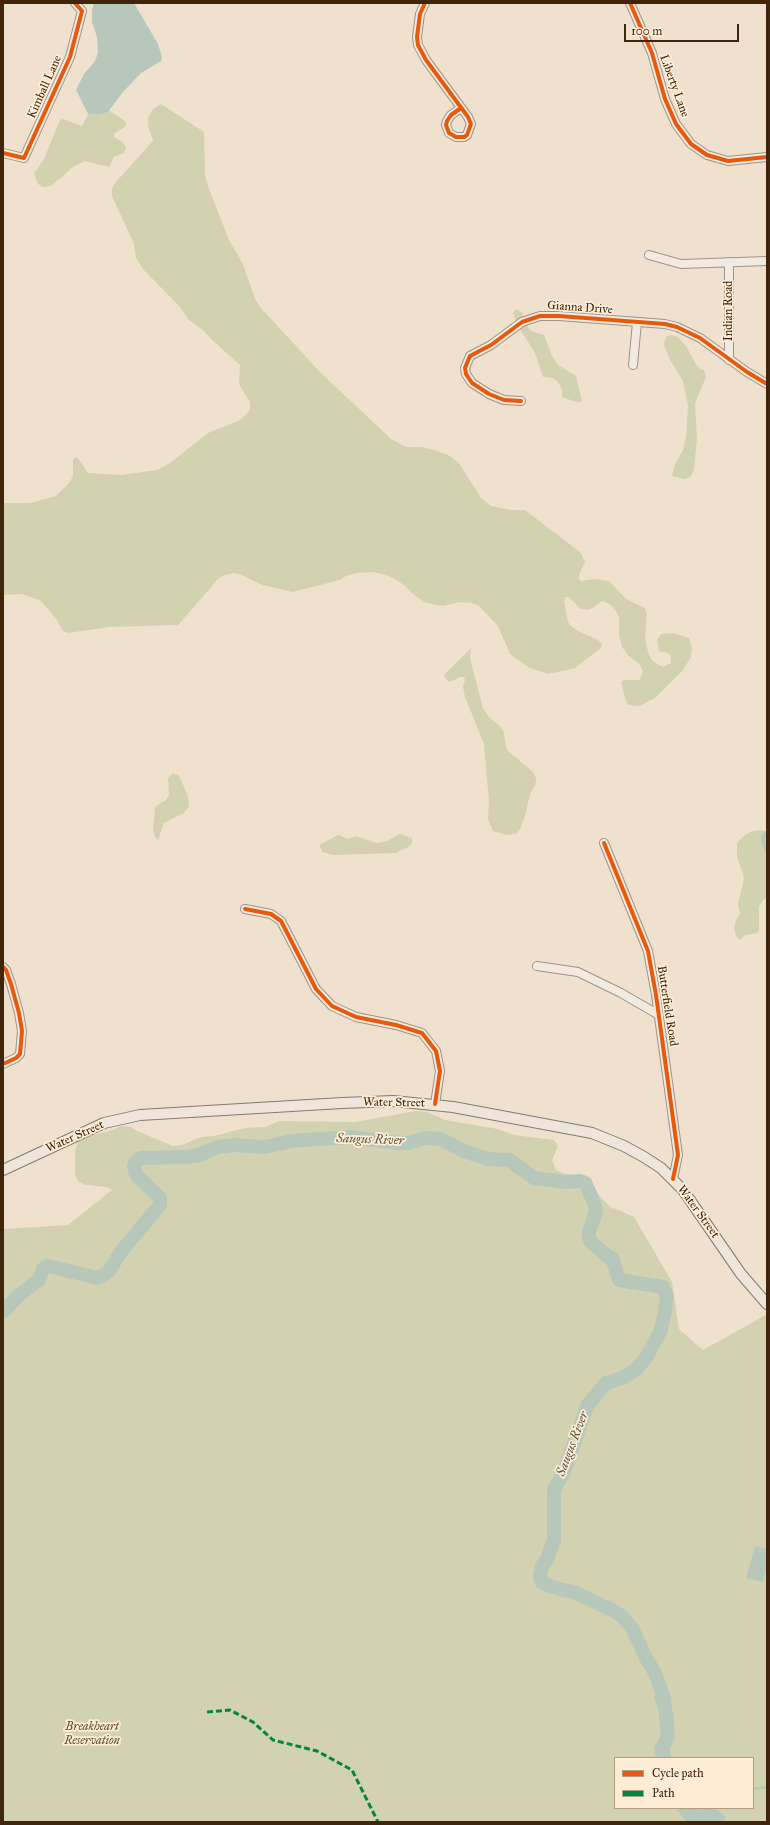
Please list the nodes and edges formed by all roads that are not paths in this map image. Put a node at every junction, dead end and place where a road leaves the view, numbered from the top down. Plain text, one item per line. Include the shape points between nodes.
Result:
1 (75, 3) edge
2 (630, 3) edge
3 (423, 4) edge
4 (461, 108) dead end
5 (3, 153) edge
6 (767, 157) edge
7 (649, 255) dead end
8 (767, 261) edge
9 (728, 262) junction
10 (637, 322) junction
11 (729, 360) junction
12 (633, 366) dead end
13 (767, 384) edge
14 (521, 401) dead end
15 (604, 843) dead end
16 (245, 909) dead end
17 (537, 966) dead end
18 (3, 967) edge
19 (659, 1016) junction
20 (3, 1064) edge
21 (435, 1104) junction
22 (3, 1170) edge
23 (673, 1179) junction
24 (767, 1304) edge

1 - 5 street, Kimball Lane via 82,11 70,57 24,158
2 - 6 street, Liberty Lane via 652,53 665,99 676,124 691,144 707,155 728,161
3 - 4 street via 418,45
7 - 9 street via 681,264
8 - 9 street
9 - 11 street, Indian Road
10 - 11 street, Gianna Drive via 677,327 700,338
10 - 12 street
10 - 14 street, Gianna Drive via 540,316 522,322 491,345 470,356 465,368 472,383 504,400
11 - 13 street, Gianna Drive
15 - 19 street, Butterfield Road via 648,951
16 - 21 street via 271,914 281,921 316,989 332,1006 356,1017 422,1033 436,1051 440,1071
17 - 19 street via 578,972 622,993
18 - 20 street via 11,984 22,1032 20,1054
19 - 23 street, Butterfield Road via 678,1155
21 - 22 main road, Water Street via 342,1103 140,1115 104,1123
21 - 23 main road, Water Street via 536,1121 598,1135 635,1151
23 - 24 main road, Water Street via 697,1207 741,1274

